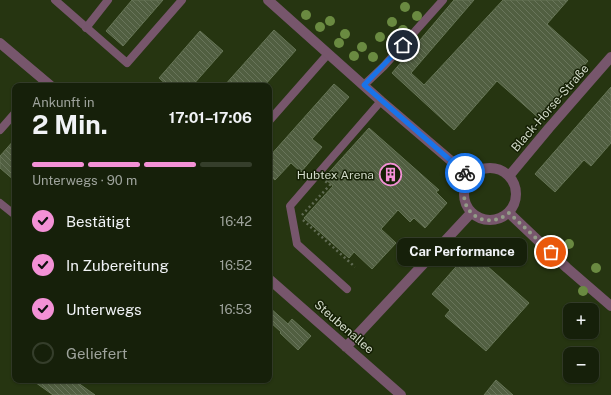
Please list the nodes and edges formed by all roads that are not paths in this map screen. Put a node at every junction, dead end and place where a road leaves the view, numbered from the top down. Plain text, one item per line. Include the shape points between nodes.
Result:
1 (55, 0) edge
2 (108, 0) edge
3 (182, 0) edge
4 (268, 0) edge
5 (443, 0) edge
6 (86, 28) junction
7 (0, 43) edge
8 (328, 54) junction
9 (611, 57) edge
10 (43, 83) edge
11 (364, 85) junction
12 (381, 101) junction
13 (12, 116) edge
14 (272, 118) edge
15 (0, 130) edge
16 (509, 176) junction
17 (470, 177) junction
18 (0, 203) edge
19 (12, 213) edge
20 (471, 213) junction
21 (509, 213) junction
22 (272, 282) edge
23 (347, 289) dead end
24 (611, 306) edge
25 (346, 347) junction
26 (401, 395) edge

1 - 6 lane
2 - 6 lane
3 - 6 lane via 127,64
4 - 8 street
5 - 11 lane
7 - 10 street
8 - 11 street
8 - 14 lane
9 - 16 street, Black-Horse-Straße
11 - 12 street
12 - 17 street
12 - 23 lane via 290,206 297,244
13 - 15 lane
16 - 17 street via 503,171 489,168 482,169
16 - 21 street via 516,190 516,198
17 - 20 street via 463,191 466,207
18 - 19 lane
20 - 21 street via 490,221
20 - 25 street
21 - 24 street
22 - 25 street, Steubenallee
25 - 26 street, Steubenallee

